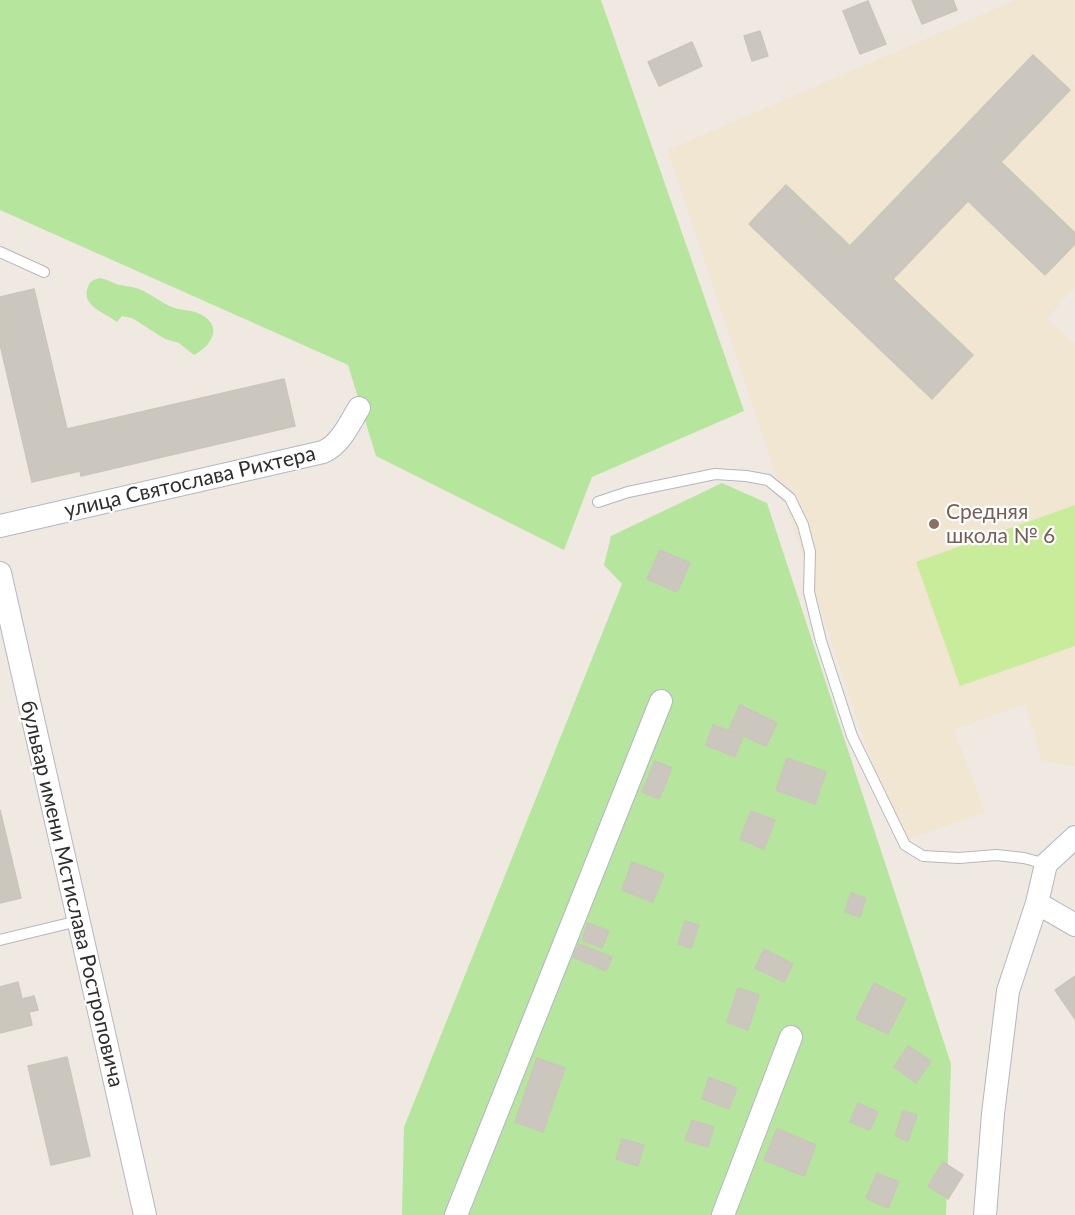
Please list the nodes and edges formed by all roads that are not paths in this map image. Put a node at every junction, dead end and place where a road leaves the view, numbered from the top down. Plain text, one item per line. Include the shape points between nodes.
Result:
1 (0, 252) edge
2 (44, 272) dead end
3 (359, 408) dead end
4 (598, 502) dead end
5 (0, 526) edge
6 (0, 573) edge
7 (661, 701) dead end
8 (1075, 837) edge
9 (1046, 864) junction
10 (1037, 903) junction
11 (78, 921) junction
12 (1075, 925) edge
13 (0, 940) edge
14 (791, 1036) dead end
15 (145, 1215) edge
16 (456, 1215) edge
17 (723, 1215) edge
18 (985, 1215) edge

1 - 2 lane
3 - 5 street, улица Святослава Рихтера via 338,442 323,452
4 - 9 lane via 715,474 768,480 790,498 803,525 810,552 809,592 821,641 852,736 905,845 923,856 996,855
6 - 11 street, бульвар имени Мстислава Ростроповича
7 - 16 street
8 - 9 street
9 - 10 street
10 - 12 street
10 - 18 street via 1008,991
11 - 13 lane
11 - 15 street, бульвар имени Мстислава Ростроповича
14 - 17 street

